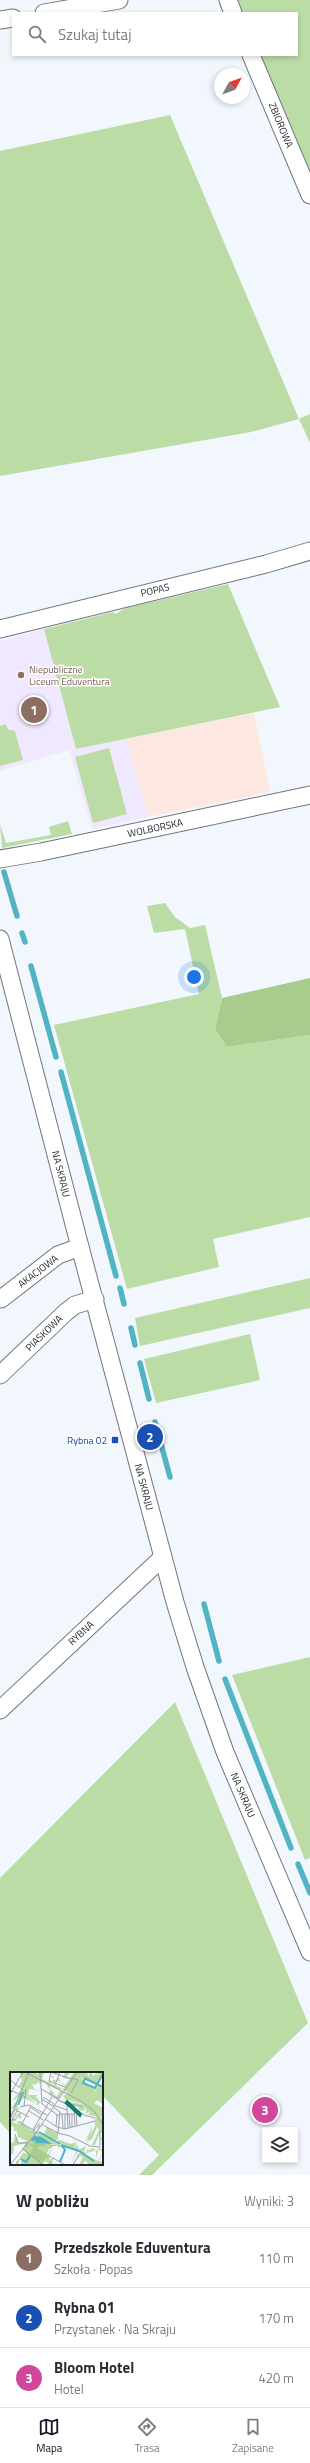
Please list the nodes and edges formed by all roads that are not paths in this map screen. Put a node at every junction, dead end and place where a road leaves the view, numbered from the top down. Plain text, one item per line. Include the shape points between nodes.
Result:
1 (119, 0) edge
2 (228, 0) edge
3 (50, 12) edge
4 (234, 12) edge
5 (12, 18) edge
6 (0, 20) edge
7 (251, 56) edge
8 (310, 195) edge
9 (310, 551) edge
10 (0, 629) edge
11 (310, 795) edge
12 (0, 858) edge
13 (0, 939) edge
14 (80, 1247) junction
15 (0, 1298) edge
16 (94, 1299) junction
17 (0, 1375) edge
18 (163, 1557) junction
19 (0, 1710) edge
20 (310, 1952) edge

1 - 3 street
2 - 4 street
5 - 6 street
7 - 8 street, ZBIOROWA
9 - 10 street, POPAS
11 - 12 street, WOLBORSKA via 41,852
13 - 14 street, NA SKRAJU
14 - 15 street, AKACJOWA via 58,1255
14 - 16 street, NA SKRAJU
16 - 17 street, PIASKOWA via 75,1305 66,1312
16 - 18 street, NA SKRAJU
18 - 19 street, RYBNA
18 - 20 street, NA SKRAJU via 195,1667 219,1737

